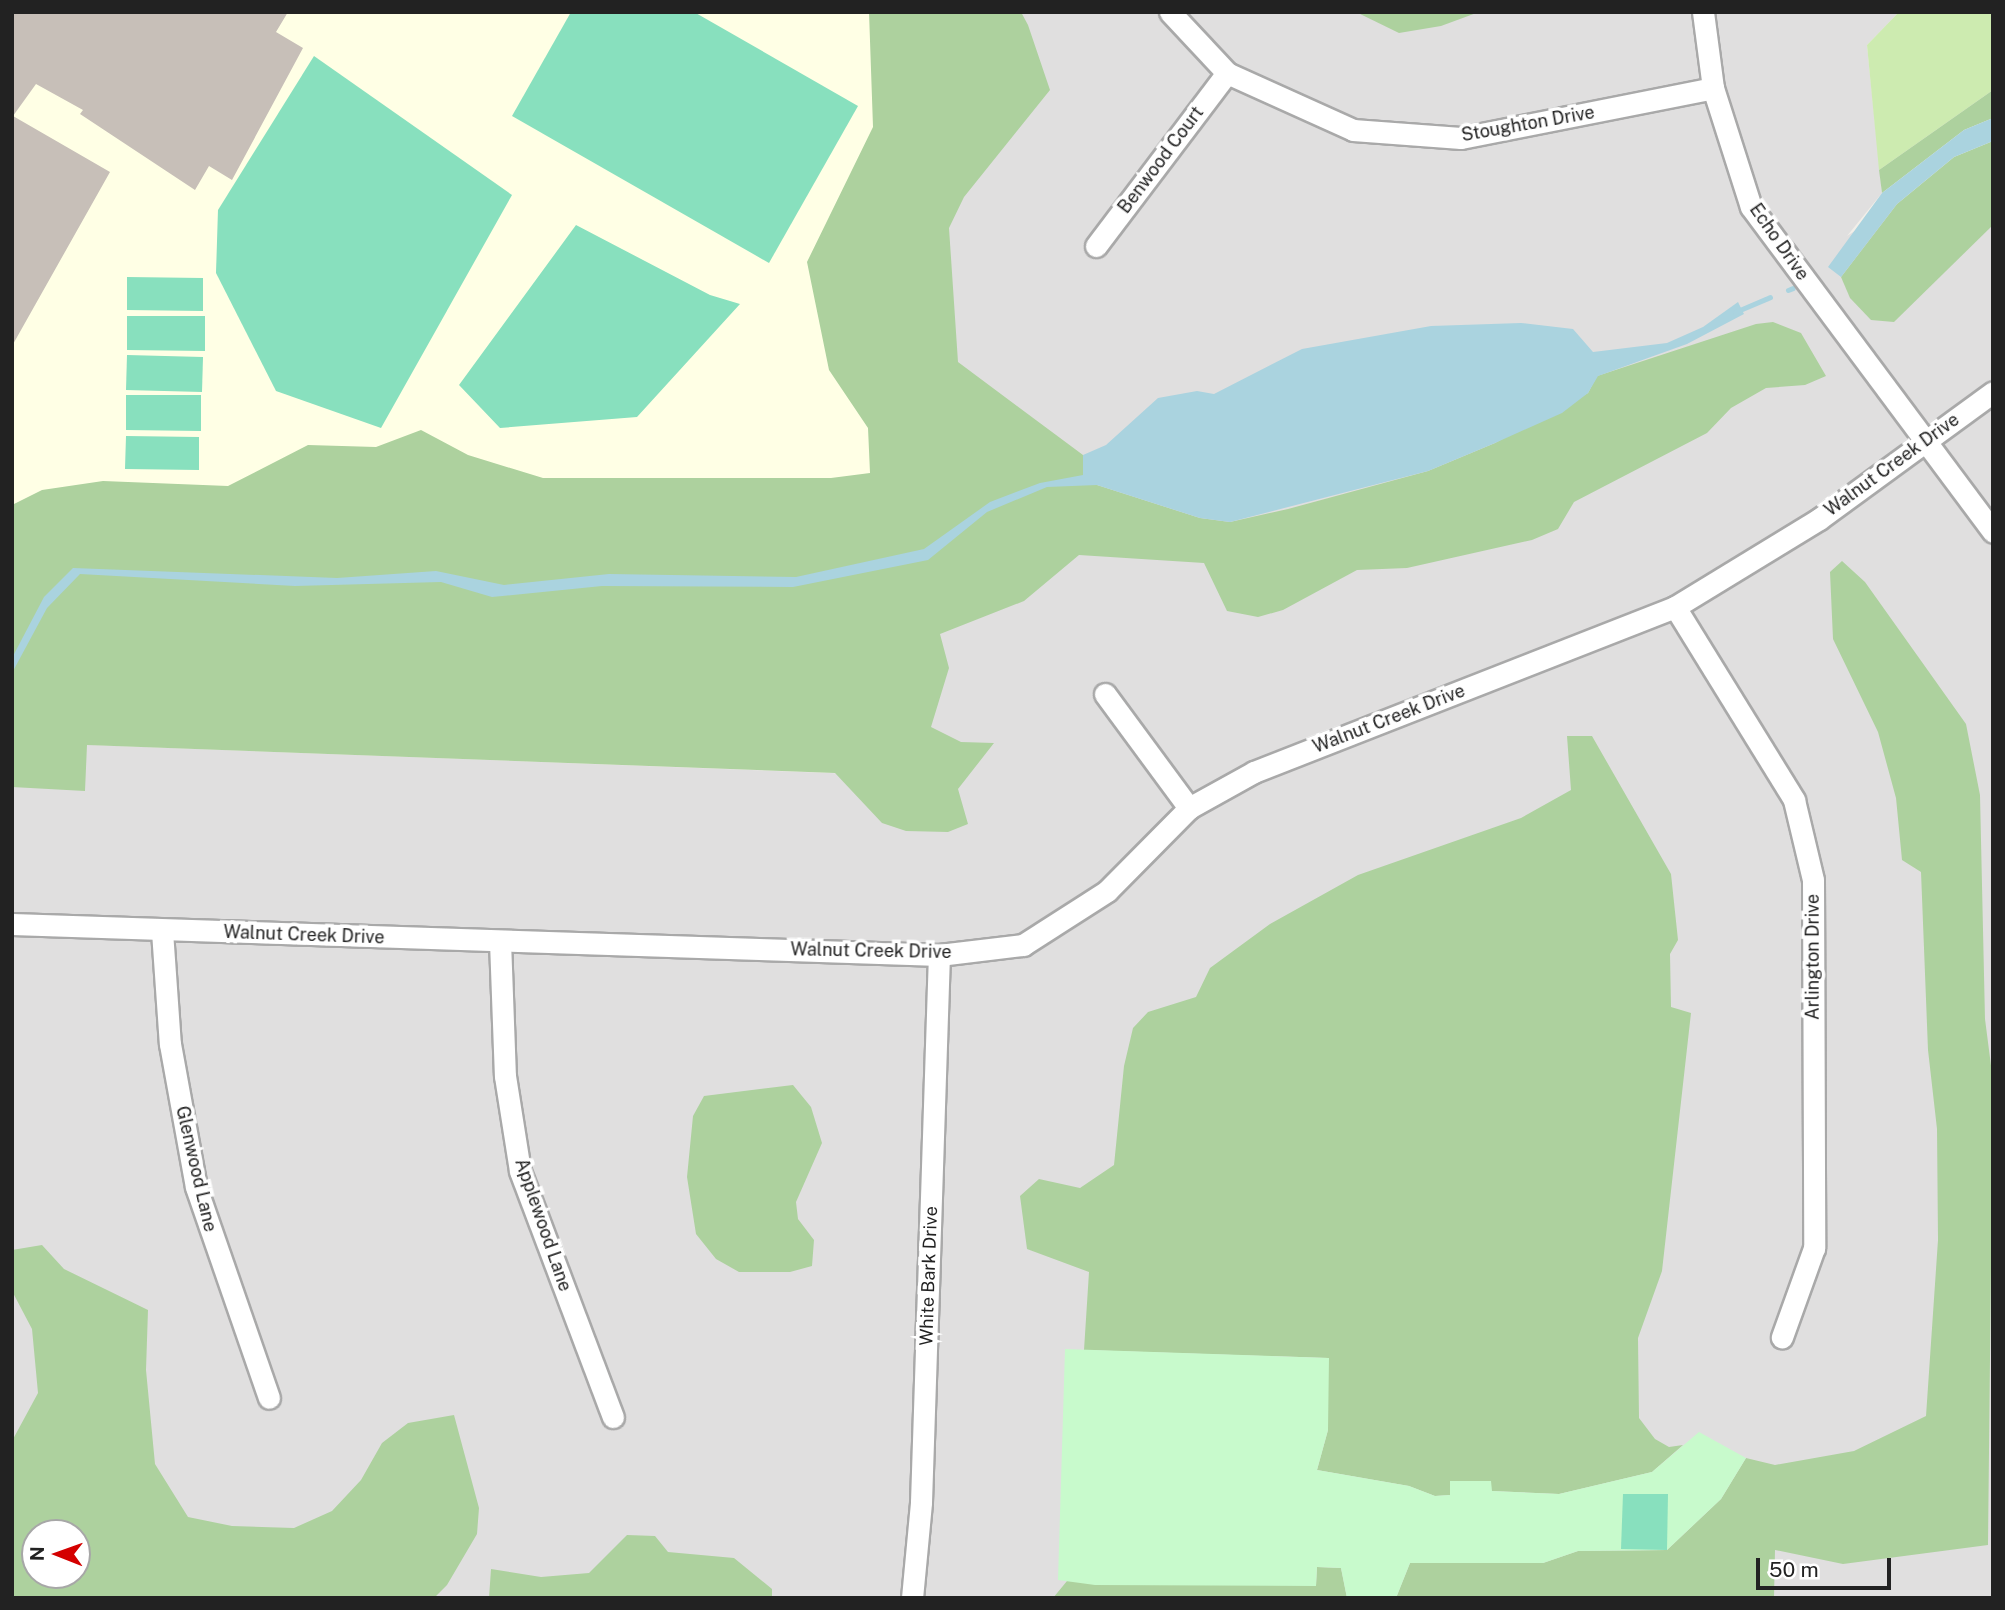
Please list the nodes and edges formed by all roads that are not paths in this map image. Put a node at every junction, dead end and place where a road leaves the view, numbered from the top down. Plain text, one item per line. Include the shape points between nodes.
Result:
1 (1170, 12) edge
2 (1703, 12) edge
3 (1227, 73) junction
4 (1713, 88) junction
5 (1096, 246) dead end
6 (1993, 392) edge
7 (1925, 440) junction
8 (1993, 532) edge
9 (1675, 607) junction
10 (1105, 694) dead end
11 (1189, 808) junction
12 (12, 924) edge
13 (162, 931) junction
14 (500, 942) junction
15 (939, 955) junction
16 (1783, 1337) dead end
17 (269, 1398) dead end
18 (613, 1416) dead end
19 (912, 1598) edge

1 - 3 street, Stoughton Drive
2 - 4 street, Echo Drive
3 - 4 street, Stoughton Drive via 1353,130 1461,138
3 - 5 street, Benwood Court
4 - 7 street, Echo Drive via 1751,207
6 - 7 street, Walnut Creek Drive
7 - 8 street, Echo Drive
7 - 9 street, Walnut Creek Drive via 1819,519
9 - 11 street, Walnut Creek Drive via 1254,772
9 - 16 street, Arlington Drive via 1794,800 1813,880 1814,1248
10 - 11 street
11 - 15 street, Walnut Creek Drive via 1107,891 1023,945
12 - 13 street, Walnut Creek Drive
13 - 14 street, Walnut Creek Drive
13 - 17 street, Glenwood Lane via 170,1044 196,1187
14 - 15 street, Walnut Creek Drive
14 - 18 street, Applewood Lane via 505,1076 520,1171
15 - 19 street, White Bark Drive via 921,1502

